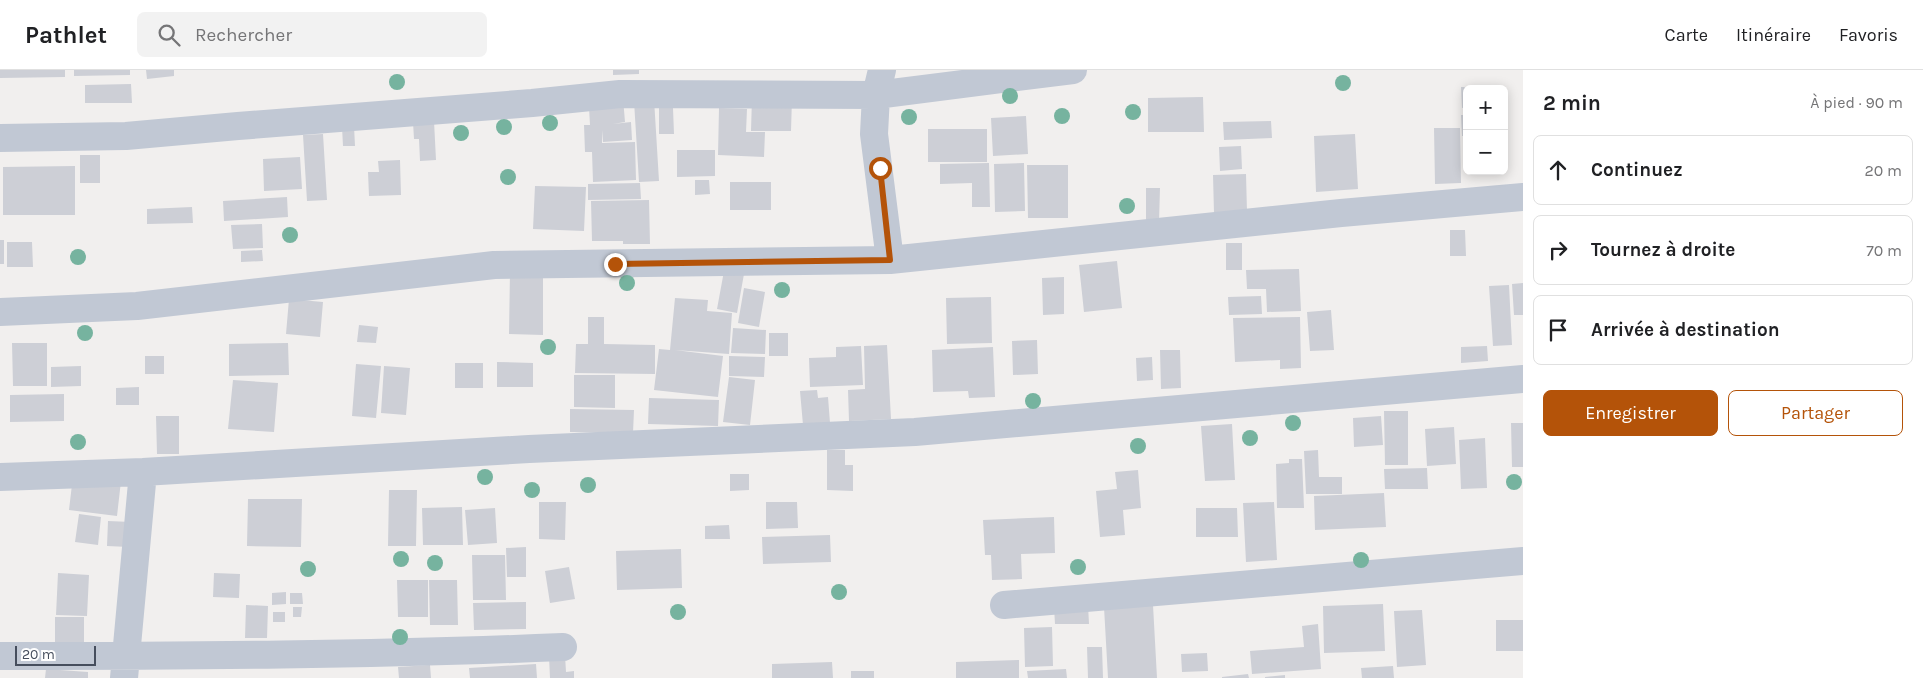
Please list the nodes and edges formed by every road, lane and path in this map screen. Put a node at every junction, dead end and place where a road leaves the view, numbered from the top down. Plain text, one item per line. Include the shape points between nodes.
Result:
1 (1073, 70) edge
2 (879, 83) edge
3 (0, 138) edge
4 (1523, 196) edge
5 (890, 260) junction
6 (0, 312) edge
7 (1523, 379) edge
8 (144, 472) junction
9 (0, 477) edge
10 (1523, 561) edge
11 (1004, 605) dead end
12 (563, 647) dead end
13 (0, 656) edge
14 (125, 667) edge

1 - 2 street
2 - 3 street via 620,94 126,136
2 - 5 street via 874,134
4 - 5 street
5 - 6 street via 494,265 137,306
7 - 8 street via 915,432 529,449
8 - 9 street
8 - 14 street
10 - 11 street
12 - 14 street
13 - 14 street

